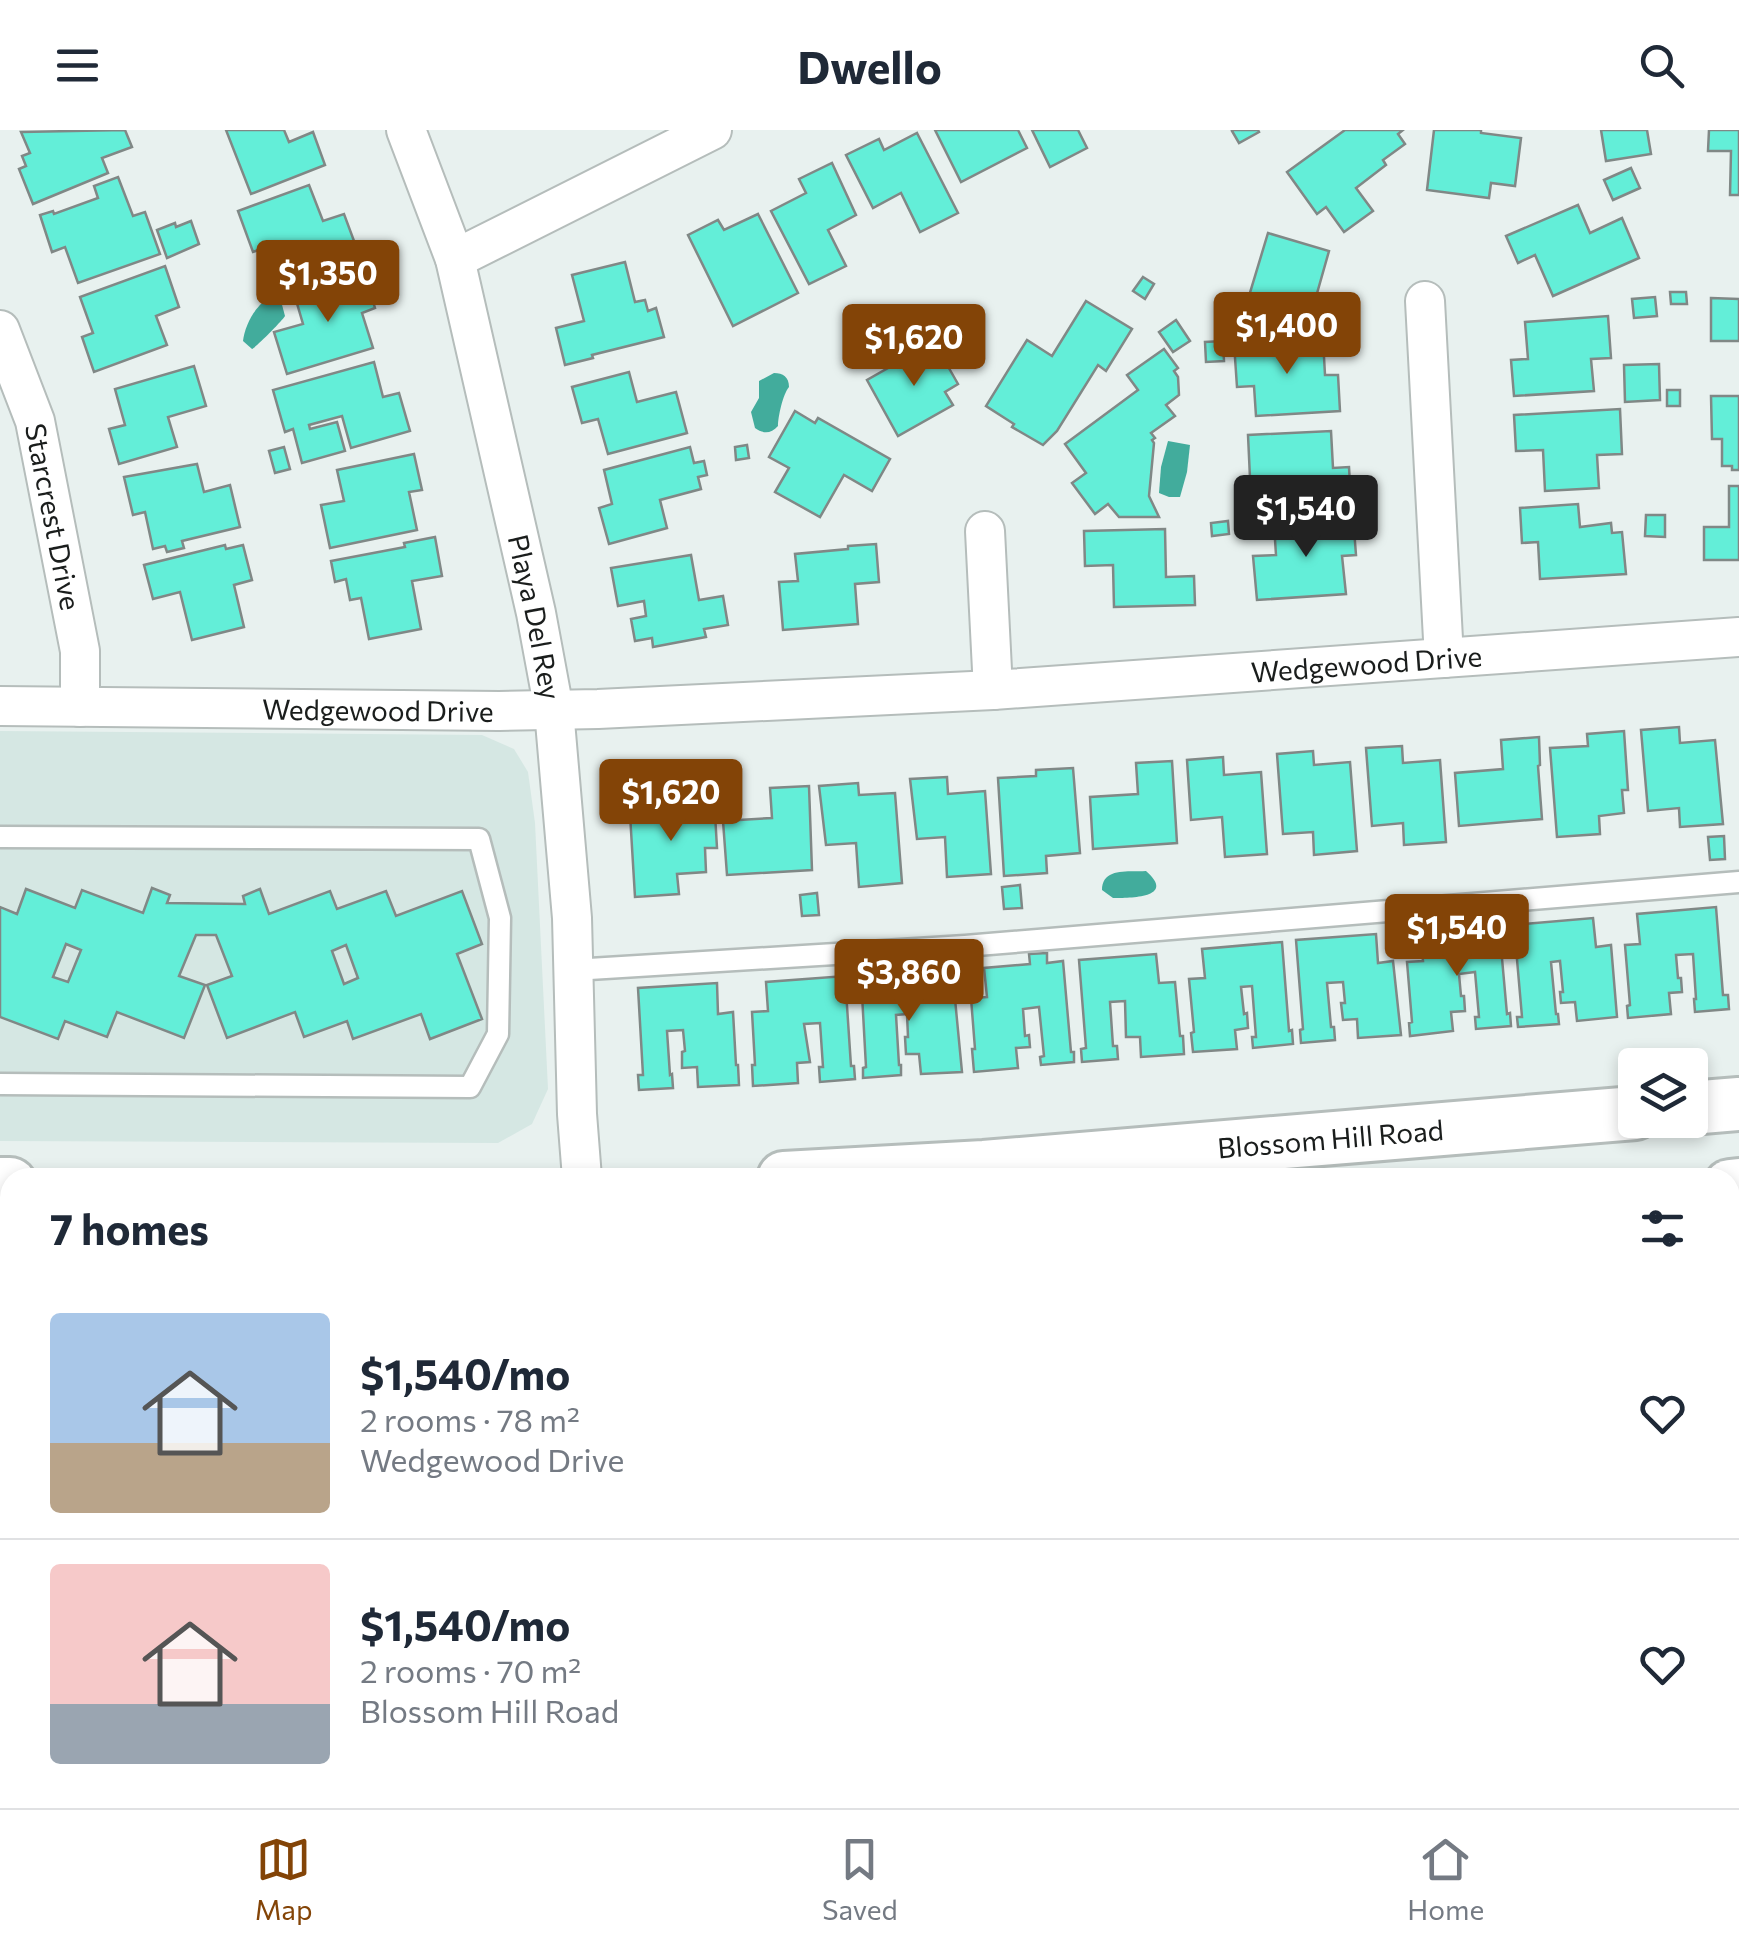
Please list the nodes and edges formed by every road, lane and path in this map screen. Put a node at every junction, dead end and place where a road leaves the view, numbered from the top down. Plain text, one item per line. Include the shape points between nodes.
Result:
1 (406, 130) edge
2 (712, 130) edge
3 (455, 259) junction
4 (1425, 301) dead end
5 (0, 330) edge
6 (985, 532) dead end
7 (1739, 637) edge
8 (1444, 658) junction
9 (993, 690) junction
10 (0, 706) edge
11 (80, 707) junction
12 (554, 710) junction
13 (0, 837) edge
14 (1739, 882) edge
15 (573, 970) junction
16 (0, 1084) edge
17 (1739, 1104) edge
18 (1708, 1107) edge
19 (1618, 1114) edge
20 (581, 1168) edge
21 (966, 1168) edge

1 - 3 street, Playa Del Rey
2 - 3 street
3 - 12 street, Playa Del Rey
4 - 8 street
5 - 11 street, Starcrest Drive via 35,421 80,651
6 - 9 street
7 - 8 street, Wedgewood Drive
8 - 9 street, Wedgewood Drive
9 - 12 street, Wedgewood Drive
10 - 11 street, Wedgewood Drive
11 - 12 street, Wedgewood Drive
12 - 15 street, Playa Del Rey
13 - 16 lane via 478,839 500,918 498,1034 470,1086
14 - 15 lane via 966,946
15 - 20 street, Playa Del Rey
17 - 18 main road
19 - 21 main road, Blossom Hill Road

